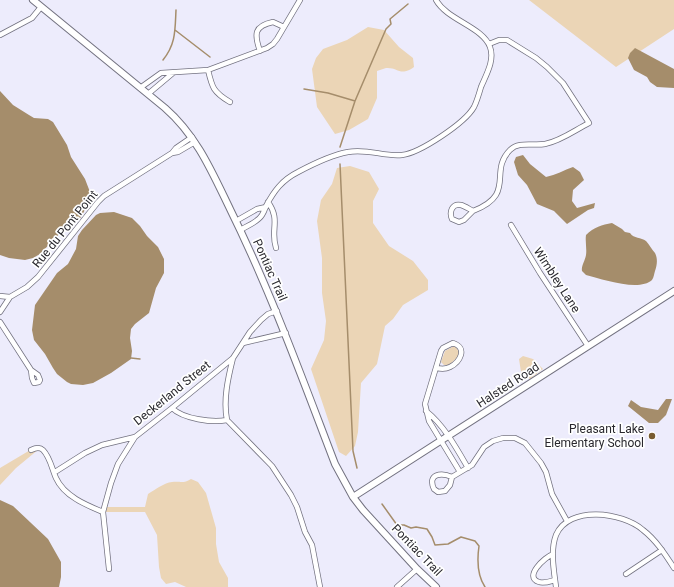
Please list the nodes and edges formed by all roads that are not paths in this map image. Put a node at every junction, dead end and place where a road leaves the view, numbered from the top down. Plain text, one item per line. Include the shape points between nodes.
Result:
1 (33, 0) edge
2 (300, 0) edge
3 (436, 0) edge
4 (41, 7) junction
5 (284, 27) junction
6 (0, 35) edge
7 (488, 44) junction
8 (260, 51) junction
9 (208, 70) junction
10 (173, 73) junction
11 (140, 88) junction
12 (148, 94) junction
13 (230, 102) dead end
14 (193, 140) junction
15 (268, 202) junction
16 (266, 207) junction
17 (473, 212) junction
18 (236, 221) junction
19 (511, 225) dead end
20 (240, 230) junction
21 (276, 248) dead end
22 (674, 291) edge
23 (0, 296) edge
24 (10, 297) junction
25 (277, 311) junction
26 (0, 312) edge
27 (0, 322) edge
28 (286, 333) junction
29 (243, 343) junction
30 (588, 346) junction
31 (233, 358) junction
32 (437, 368) junction
33 (31, 370) dead end
34 (172, 408) junction
35 (426, 411) junction
36 (228, 420) junction
37 (448, 436) junction
38 (135, 437) junction
39 (441, 441) junction
40 (31, 450) dead end
41 (468, 468) junction
42 (54, 472) junction
43 (460, 472) junction
44 (452, 477) junction
45 (353, 497) junction
46 (103, 512) junction
47 (567, 521) junction
48 (662, 550) junction
49 (553, 554) junction
50 (674, 568) edge
51 (109, 569) dead end
52 (417, 569) junction
53 (626, 574) dead end
54 (555, 580) junction
55 (320, 587) edge
56 (397, 587) edge
57 (436, 587) edge
58 (556, 587) edge

1 - 4 main road, Pontiac Trail
2 - 5 street
3 - 7 street via 440,7 479,34
4 - 6 street via 32,18
4 - 11 main road, Pontiac Trail
5 - 8 street via 273,44
5 - 8 street via 273,22 256,31
7 - 15 street via 491,63 474,107 456,126 412,153 401,155 363,150 336,155 284,180
7 - 17 street via 507,40 548,67 563,83 589,123 555,142 519,145 510,150 502,160 497,194 492,202
8 - 9 street
9 - 10 street
9 - 13 street via 216,92
10 - 11 street via 161,73
10 - 12 street
11 - 12 main road, Pontiac Trail
12 - 14 main road, Pontiac Trail via 176,118
14 - 18 main road, Pontiac Trail via 205,158
14 - 24 street, Rue du Pont Point via 176,148 104,196 38,277
15 - 16 street
15 - 21 street via 275,216 273,236
16 - 18 street
16 - 20 street via 262,216
17 - 17 street via 459,205 454,207 450,214 452,219 459,222
18 - 20 main road, Pontiac Trail
19 - 30 street, Wimbley Lane
20 - 25 main road, Pontiac Trail
22 - 30 main road, Halsted Road
23 - 24 street
24 - 26 street, Rue du Pont Point
25 - 28 main road, Pontiac Trail
25 - 29 street, Deckerland Street via 261,320
27 - 33 street
28 - 29 street
28 - 45 main road, Pontiac Trail via 335,464
29 - 31 street, Deckerland Street
30 - 37 main road, Halsted Road
31 - 34 street, Deckerland Street
31 - 36 street via 226,392
32 - 32 street via 448,368 458,361 462,354 460,347 453,343 443,348
32 - 35 street via 427,394
34 - 36 street via 180,414 195,418
34 - 38 street, Deckerland Street
35 - 37 street
35 - 39 street
36 - 55 street via 272,466 291,495 312,545
37 - 39 main road, Halsted Road
37 - 41 street
38 - 42 street, Deckerland Street via 102,445
38 - 46 street via 118,464
39 - 43 street
39 - 45 main road, Halsted Road
40 - 42 street via 41,448
41 - 43 street
41 - 47 street via 484,447 493,441 515,438 525,443 546,472 552,494
42 - 46 street via 69,494 87,506
43 - 44 street
44 - 44 street via 445,491 438,492 434,488 434,477 442,474
45 - 52 main road, Pontiac Trail
46 - 51 street
47 - 48 street via 574,517 593,515 627,521 642,529
47 - 49 street via 557,534
48 - 50 street
48 - 53 street
49 - 54 street
49 - 54 street via 542,561 534,573 541,583
52 - 56 street
52 - 57 main road, Pontiac Trail
54 - 58 street

